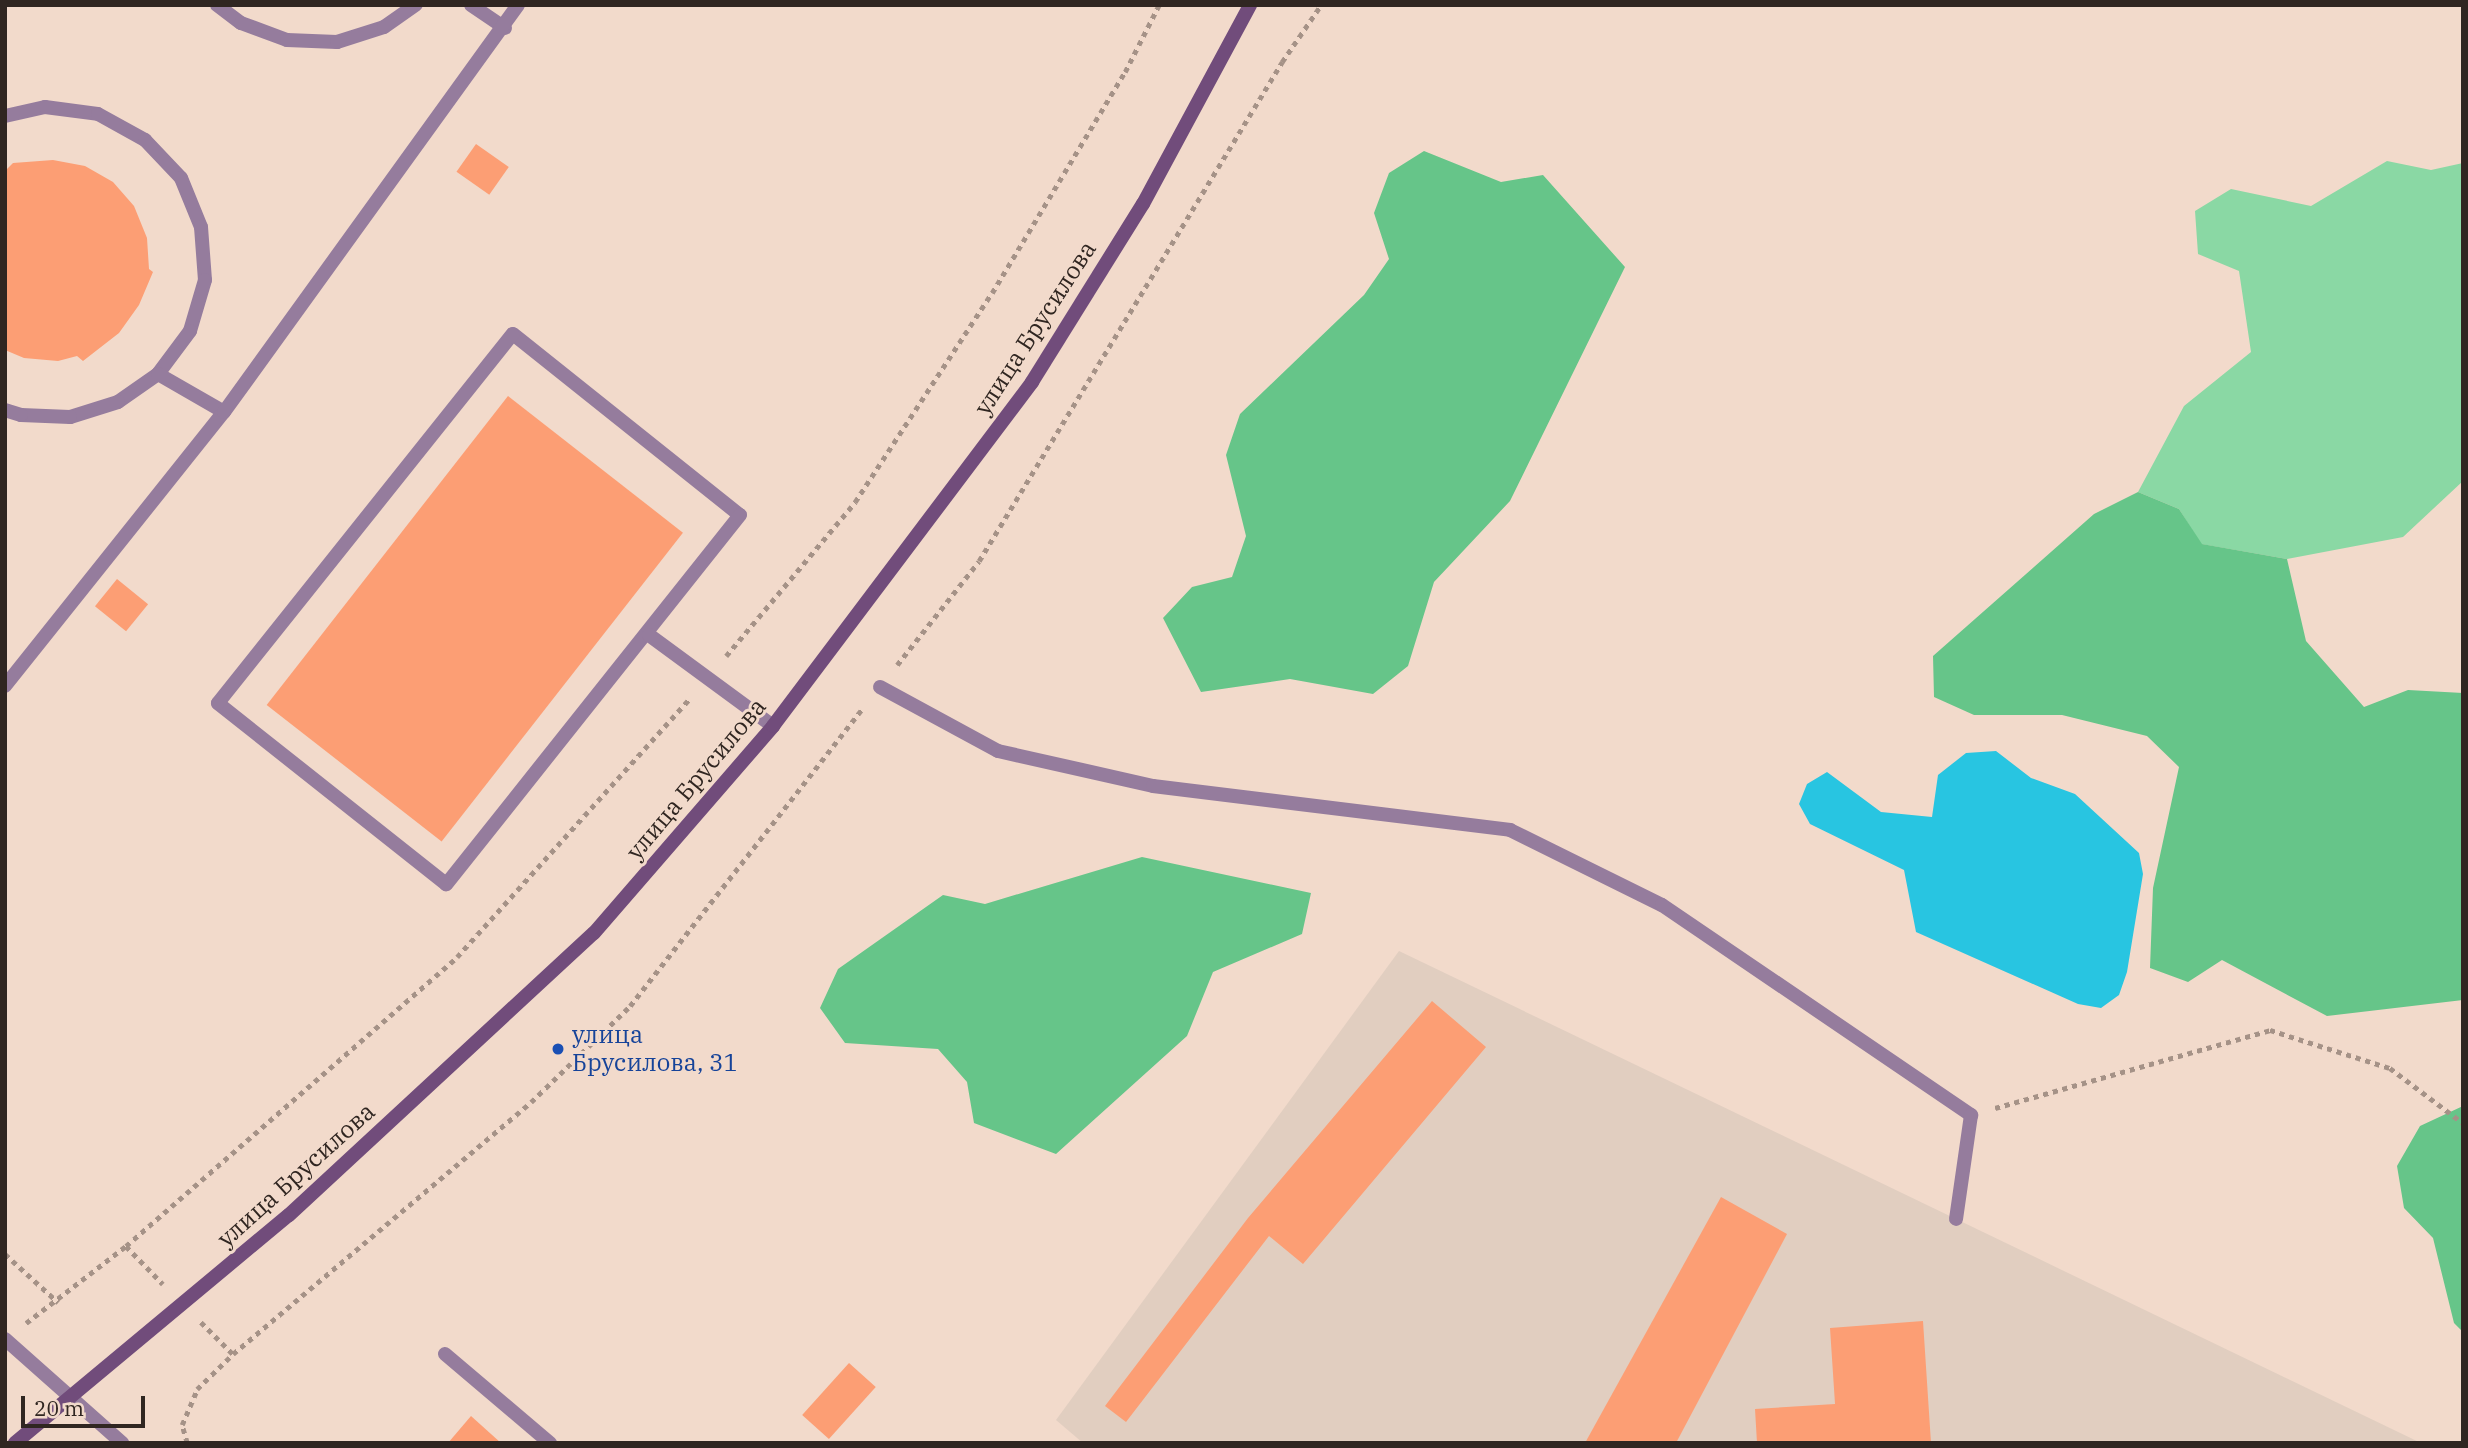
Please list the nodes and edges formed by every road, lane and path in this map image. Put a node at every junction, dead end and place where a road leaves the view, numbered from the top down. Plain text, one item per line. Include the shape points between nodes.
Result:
1 (217, 5) edge
2 (416, 5) edge
3 (471, 5) edge
4 (518, 5) edge
5 (1159, 5) edge
6 (1250, 5) edge
7 (505, 28) junction
8 (5, 116) edge
9 (158, 374) junction
10 (5, 410) edge
11 (224, 412) junction
12 (649, 635) junction
13 (707, 679) junction
14 (7, 680) edge
15 (880, 687) dead end
16 (773, 726) junction
17 (1971, 1115) junction
18 (2463, 1123) edge
19 (1956, 1219) dead end
20 (5, 1254) edge
21 (58, 1302) junction
22 (10, 1335) edge
23 (444, 1354) dead end
24 (73, 1395) junction
25 (15, 1443) edge
26 (122, 1443) edge
27 (550, 1443) edge

1 - 2 street via 241,23 287,40 337,42 384,27
3 - 7 street
4 - 7 street
5 - 13 path via 1125,72 992,293 855,502
6 - 16 street, улица Брусилова via 1143,204 1032,382
7 - 11 street
8 - 9 street via 45,107 98,114 145,139 181,178 201,227 205,280 190,331
9 - 10 street via 118,402 70,416 21,415
9 - 11 street
11 - 14 street
12 - 12 street via 446,884 218,703 513,334 740,515
12 - 13 street
13 - 16 street
13 - 21 path via 457,957
15 - 17 street via 998,751 1153,786 1510,830 1662,905
16 - 24 street, улица Брусилова via 594,933 289,1215
17 - 18 path via 2270,1030 2390,1068
17 - 19 street
20 - 21 path
21 - 22 path
22 - 24 street
23 - 27 street
24 - 25 street, улица Брусилова
24 - 26 street

